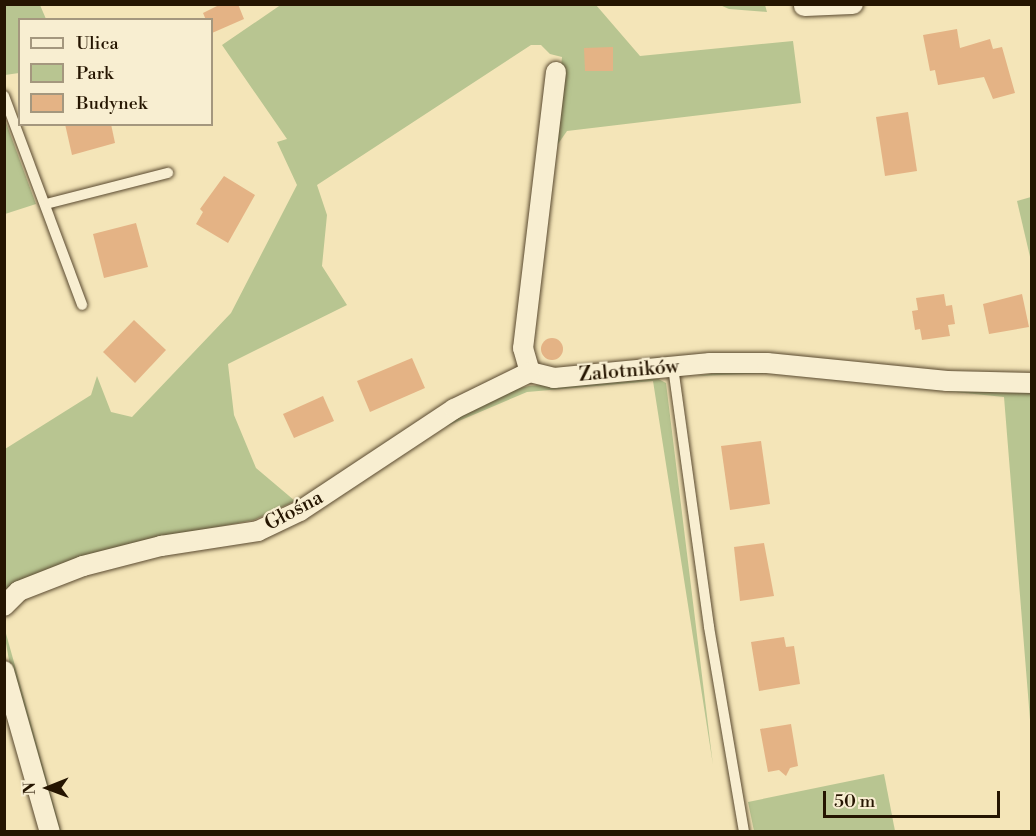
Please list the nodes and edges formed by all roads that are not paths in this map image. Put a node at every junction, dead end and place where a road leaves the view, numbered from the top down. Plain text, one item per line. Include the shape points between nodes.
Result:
1 (853, 4) edge
2 (804, 6) dead end
3 (556, 72) dead end
4 (4, 96) edge
5 (168, 173) dead end
6 (46, 204) junction
7 (82, 306) dead end
8 (673, 367) junction
9 (530, 372) junction
10 (1032, 383) edge
11 (4, 606) edge
12 (4, 671) edge
13 (50, 831) edge
14 (744, 831) edge

1 - 2 street
3 - 9 street via 523,348
4 - 6 lane
5 - 6 lane
6 - 7 lane
8 - 9 street, Zalotników via 554,378
8 - 10 street, Zalotników via 767,363 947,381
8 - 14 lane via 709,627
9 - 11 street, Głośna via 464,404 300,511 258,531 161,546 83,566 19,591
12 - 13 street

